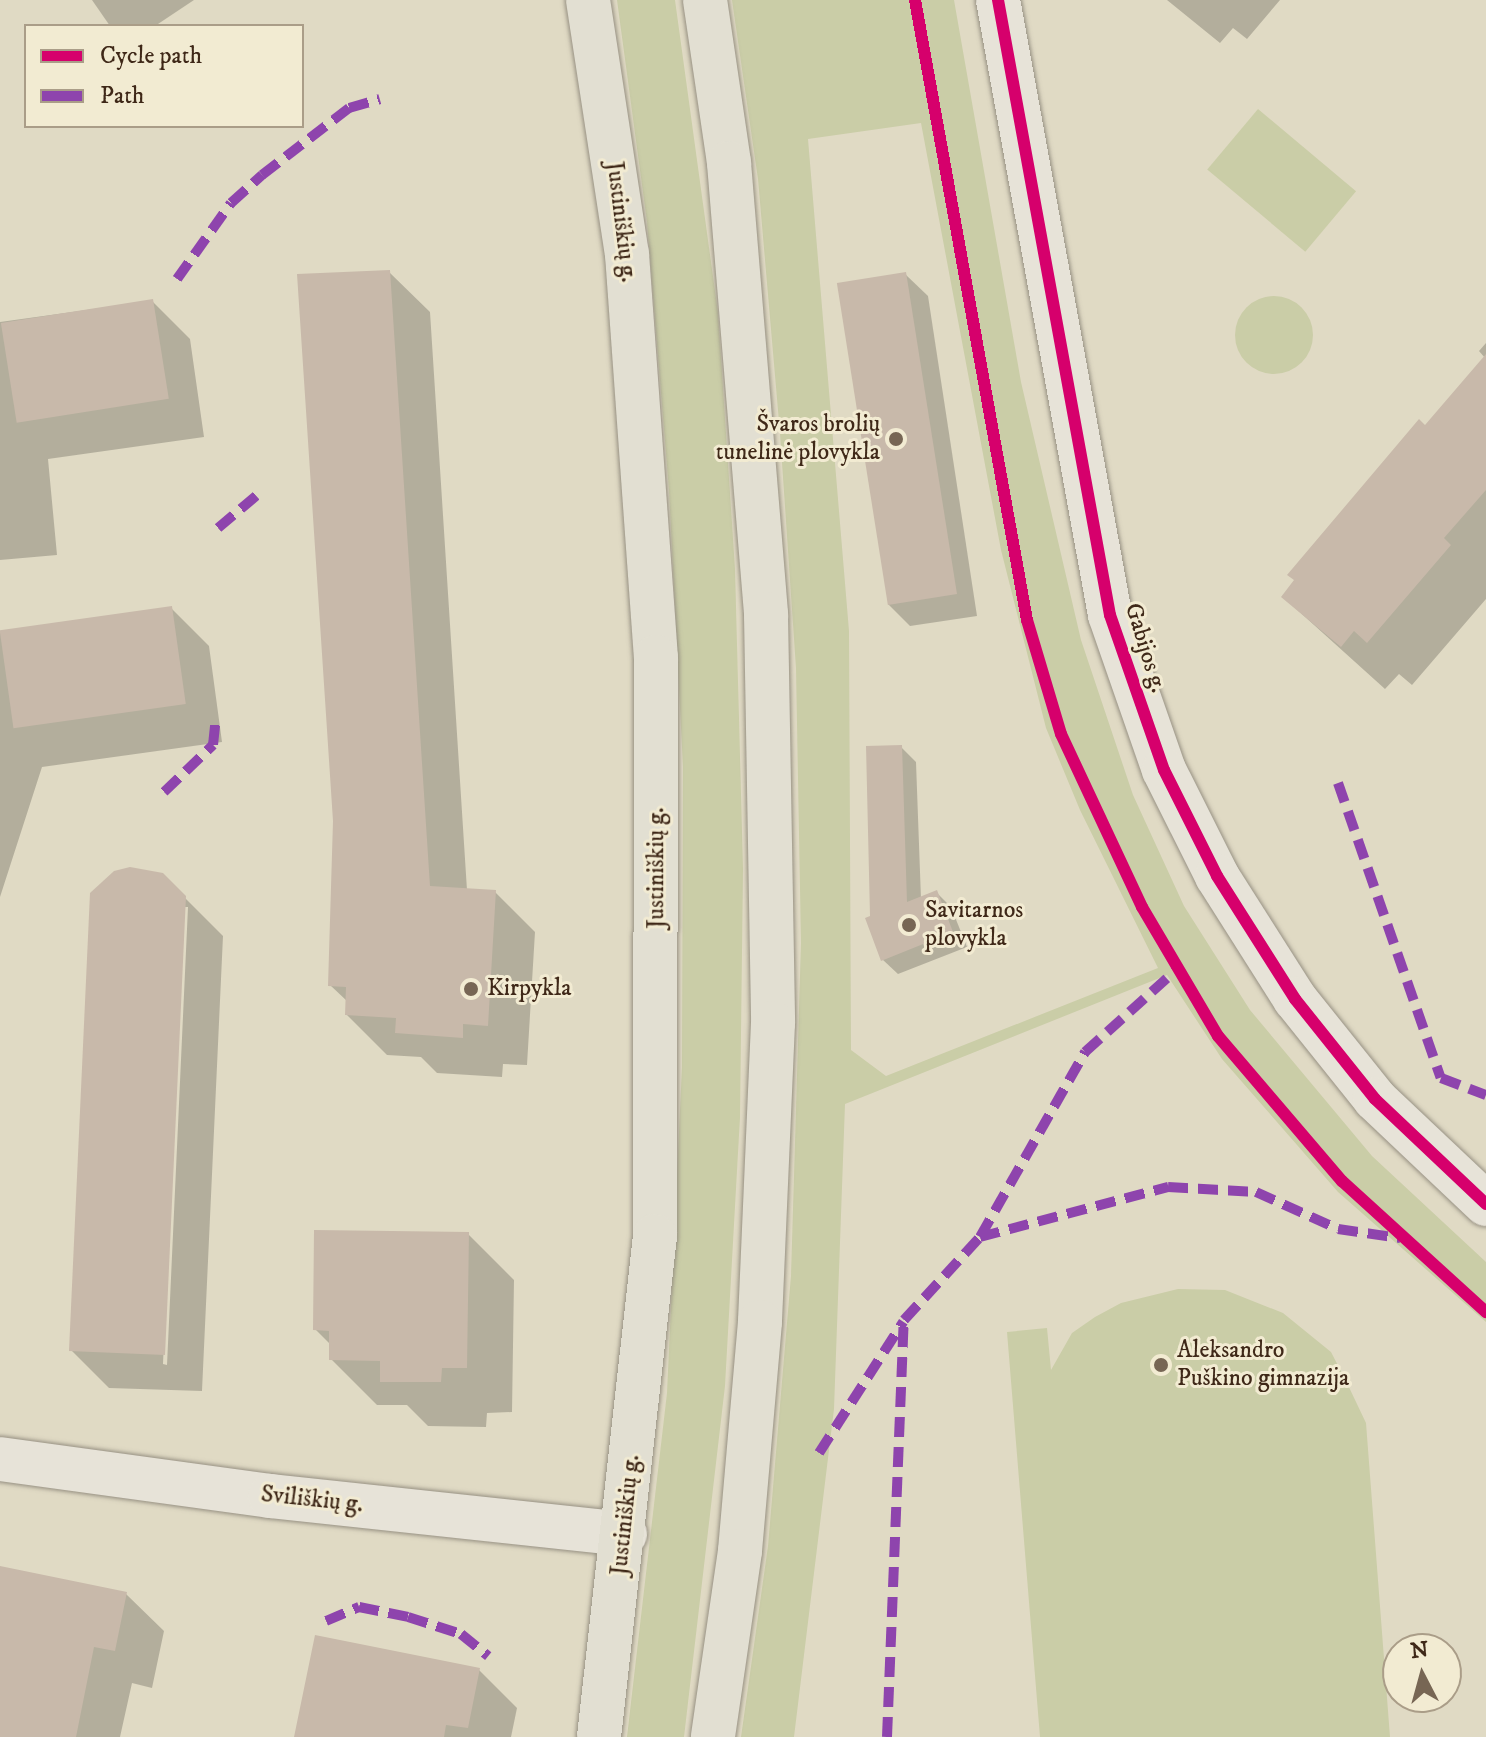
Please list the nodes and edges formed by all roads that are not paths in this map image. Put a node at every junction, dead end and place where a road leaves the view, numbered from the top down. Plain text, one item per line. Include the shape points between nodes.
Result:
1 (588, 0) edge
2 (705, 0) edge
3 (998, 0) edge
4 (1486, 1204) edge
5 (0, 1459) edge
6 (625, 1534) junction
7 (599, 1737) edge
8 (713, 1737) edge

1 - 6 main road, Justiniškių g. via 627,254 656,657 655,1236
2 - 8 main road via 731,178 765,598 773,1023 760,1322 740,1551
3 - 4 street, Gabijos g. via 1110,615 1164,770 1217,876 1295,999 1375,1099
5 - 6 street, Sviliškių g. via 270,1496
6 - 7 main road, Justiniškių g.

